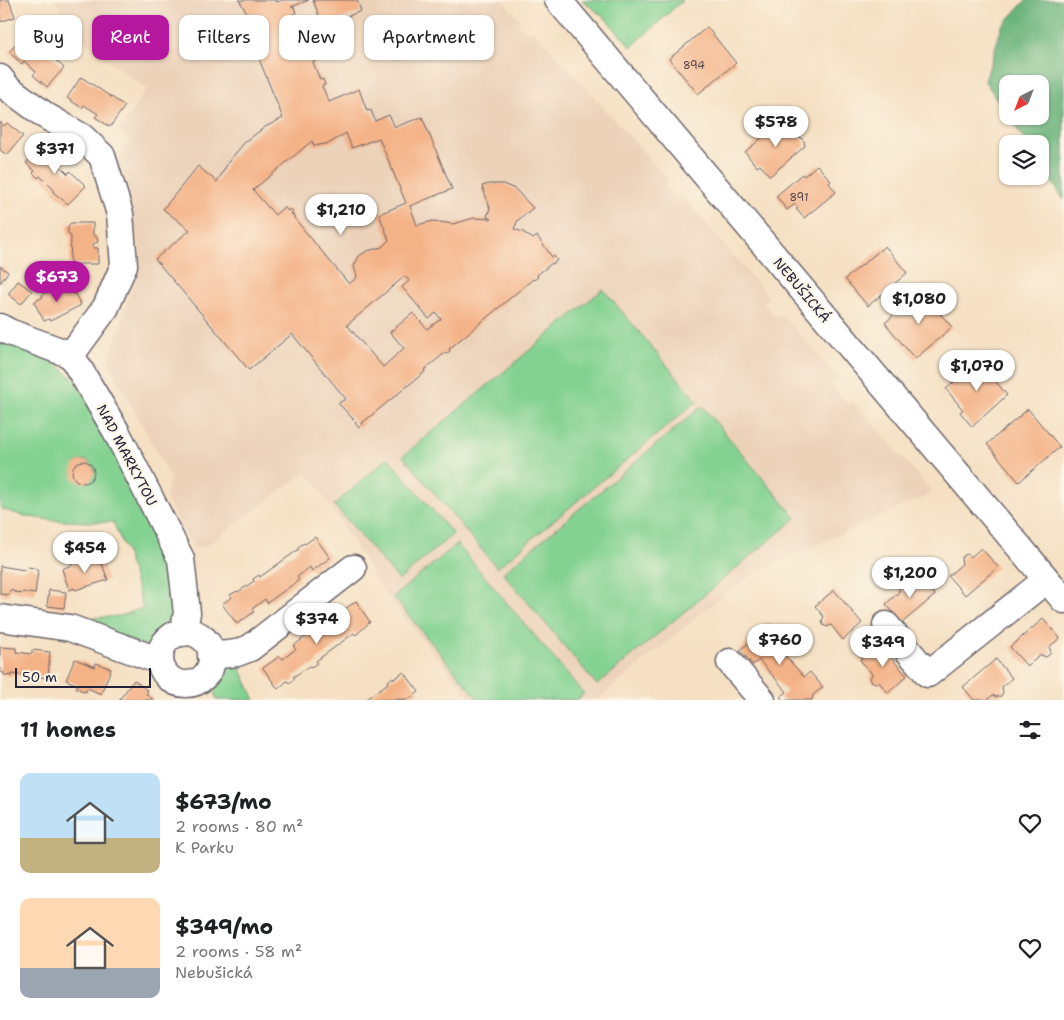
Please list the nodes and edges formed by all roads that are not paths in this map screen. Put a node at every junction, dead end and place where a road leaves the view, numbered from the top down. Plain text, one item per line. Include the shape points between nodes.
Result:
1 (558, 0) edge
2 (0, 78) edge
3 (0, 327) edge
4 (71, 355) junction
5 (353, 568) dead end
6 (1046, 580) junction
7 (1064, 600) edge
8 (0, 618) edge
9 (886, 625) dead end
10 (183, 633) junction
11 (211, 656) junction
12 (160, 661) junction
13 (730, 662) dead end
14 (194, 692) edge
15 (762, 700) edge

1 - 6 street, NEBUŠICKÁ
2 - 4 street via 8,88 82,137 102,156 120,214 124,265 106,307
3 - 4 street
4 - 10 street, NAD MARKYTOU via 116,431 181,559 187,613
5 - 11 street via 250,648
6 - 7 street, NEBUŠICKÁ
6 - 9 street via 928,674
8 - 12 street via 70,628
10 - 11 street via 191,633 205,641
10 - 12 street via 168,639
11 - 14 street via 211,664
12 - 14 street via 162,669 173,681
13 - 15 street

